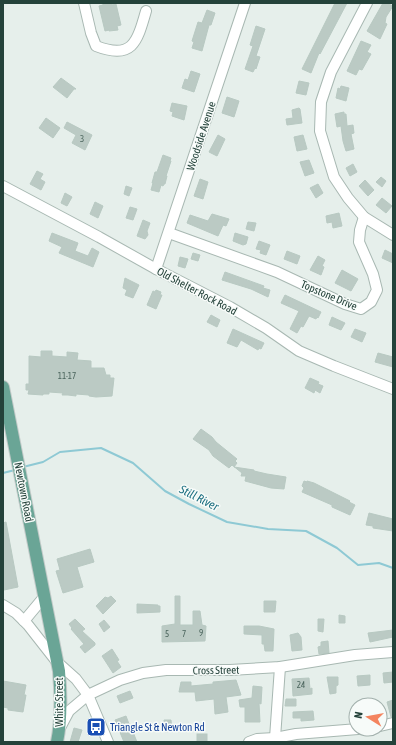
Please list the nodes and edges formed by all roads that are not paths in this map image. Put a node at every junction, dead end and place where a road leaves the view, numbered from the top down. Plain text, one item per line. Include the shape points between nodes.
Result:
1 (84, 3) edge
2 (245, 3) edge
3 (367, 3) edge
4 (146, 11) dead end
5 (3, 186) edge
6 (364, 217) junction
7 (169, 232) junction
8 (393, 235) edge
9 (156, 269) junction
10 (3, 386) edge
11 (393, 389) edge
12 (44, 597) junction
13 (3, 605) edge
14 (24, 621) junction
15 (393, 652) edge
16 (57, 662) junction
17 (280, 667) junction
18 (88, 695) junction
19 (348, 730) edge
20 (58, 736) edge
21 (275, 738) junction
22 (108, 742) edge
23 (249, 742) edge

1 - 4 street via 96,46 118,52 124,51 134,42
2 - 7 street, Woodside Avenue
3 - 6 street via 331,72 321,102 320,131 334,176
5 - 9 street, Old Shelter Rock Road
6 - 7 street, Topstone Drive via 359,242 377,290 371,302 361,309 277,272
6 - 8 street
7 - 9 street, Woodside Avenue
9 - 11 street, Old Shelter Rock Road via 266,328 299,351
10 - 12 main road, Newtown Road
12 - 14 street
12 - 16 main road, Newtown Road
13 - 14 street
14 - 16 street
15 - 17 street, Cross Street via 355,655
16 - 18 street via 76,679
16 - 20 main road, White Street via 61,702
17 - 18 street, Cross Street via 143,673 120,680
17 - 21 street
18 - 20 street, Cross Street via 69,711
18 - 22 street
19 - 21 street
21 - 23 street

